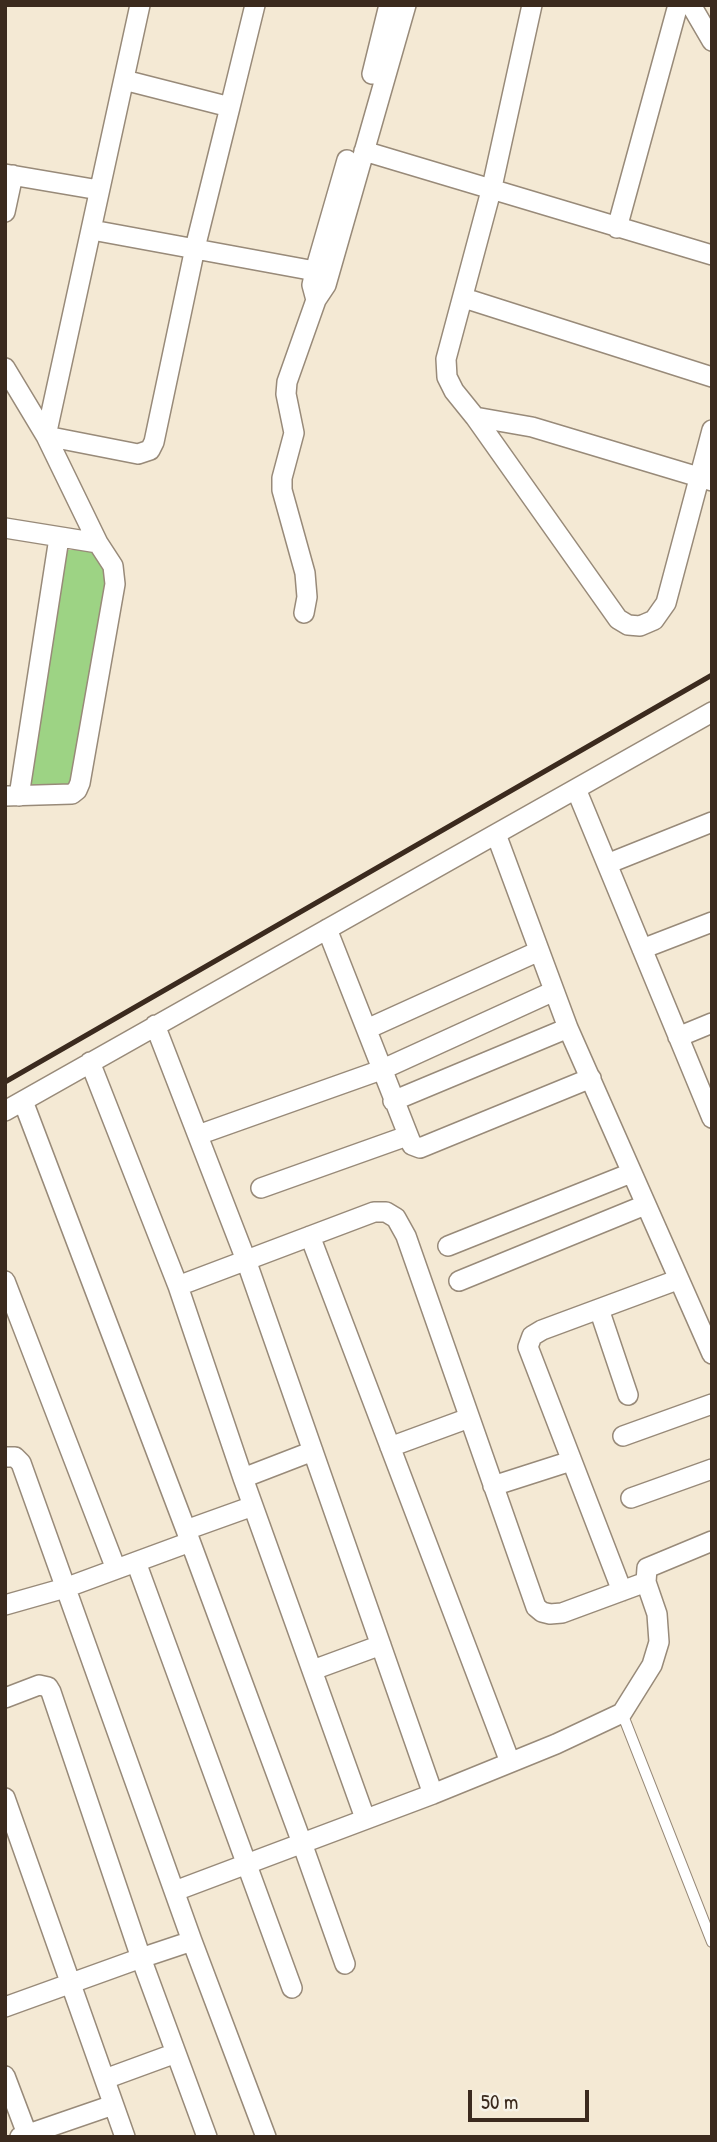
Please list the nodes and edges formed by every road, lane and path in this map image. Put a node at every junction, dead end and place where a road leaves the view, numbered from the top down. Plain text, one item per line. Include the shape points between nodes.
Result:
1 (140, 5) edge
2 (389, 5) edge
3 (406, 5) edge
4 (533, 5) edge
5 (678, 5) edge
6 (691, 5) edge
7 (250, 6) edge
8 (712, 41) edge
9 (124, 80) junction
10 (230, 107) junction
11 (364, 151) junction
12 (9, 175) edge
13 (492, 187) junction
14 (99, 190) junction
15 (5, 212) edge
16 (617, 228) junction
17 (92, 230) junction
18 (195, 248) junction
19 (712, 255) edge
20 (315, 271) junction
21 (464, 298) junction
22 (316, 300) junction
23 (5, 368) edge
24 (712, 377) edge
25 (475, 417) junction
26 (712, 430) edge
27 (46, 436) junction
28 (705, 479) edge
29 (5, 528) edge
30 (59, 538) junction
31 (98, 543) junction
32 (304, 613) dead end
33 (712, 712) edge
34 (576, 789) junction
35 (12, 796) edge
36 (712, 822) edge
37 (496, 834) junction
38 (607, 864) junction
39 (712, 922) edge
40 (327, 929) junction
41 (642, 949) junction
42 (539, 951) junction
43 (554, 990) junction
44 (712, 1023) edge
45 (155, 1025) junction
46 (568, 1028) junction
47 (367, 1029) junction
48 (678, 1037) junction
49 (90, 1062) junction
50 (381, 1070) junction
51 (591, 1078) junction
52 (23, 1101) junction
53 (393, 1101) junction
54 (5, 1111) edge
55 (712, 1118) edge
56 (198, 1135) junction
57 (407, 1136) junction
58 (631, 1173) junction
59 (261, 1188) dead end
60 (645, 1205) junction
61 (310, 1236) junction
62 (448, 1246) dead end
63 (246, 1260) junction
64 (459, 1280) dead end
65 (677, 1280) junction
66 (5, 1281) edge
67 (178, 1286) junction
68 (10, 1308) edge
69 (599, 1309) junction
70 (712, 1354) edge
71 (628, 1395) dead end
72 (712, 1404) edge
73 (470, 1418) junction
74 (623, 1436) dead end
75 (390, 1447) junction
76 (313, 1451) junction
77 (5, 1457) edge
78 (571, 1461) junction
79 (712, 1469) edge
80 (243, 1478) junction
81 (494, 1486) junction
82 (631, 1498) dead end
83 (253, 1506) junction
84 (188, 1536) junction
85 (712, 1541) edge
86 (136, 1562) junction
87 (116, 1569) junction
88 (646, 1582) junction
89 (65, 1588) junction
90 (622, 1591) junction
91 (5, 1605) edge
92 (381, 1645) junction
93 (313, 1670) junction
94 (5, 1698) edge
95 (622, 1713) junction
96 (510, 1762) junction
97 (433, 1794) junction
98 (5, 1798) edge
99 (365, 1818) junction
100 (302, 1843) junction
101 (246, 1866) junction
102 (175, 1891) junction
103 (192, 1941) junction
104 (712, 1942) edge
105 (141, 1958) junction
106 (345, 1964) dead end
107 (71, 1983) junction
108 (292, 1988) dead end
109 (5, 2007) edge
110 (176, 2053) junction
111 (5, 2076) edge
112 (106, 2080) junction
113 (113, 2105) junction
114 (23, 2136) edge
115 (125, 2137) edge
116 (207, 2137) edge
117 (266, 2137) edge

1 - 9 street
2 - 20 street
3 - 11 street
4 - 13 street
5 - 16 street
6 - 8 street
7 - 10 street
9 - 10 street
9 - 14 street
10 - 18 street
11 - 13 street
11 - 22 street via 327,285
12 - 14 street
12 - 15 street
13 - 16 street
13 - 21 street
14 - 17 street
16 - 19 street
17 - 18 street
17 - 27 street
18 - 20 street
18 - 27 street via 150,450 138,454
20 - 22 street
21 - 24 street
21 - 25 street via 446,359 447,377
22 - 32 street via 287,382 294,433 282,478 284,504 305,573
23 - 27 street
25 - 28 street via 532,427
25 - 28 street via 618,619 628,625 654,621 666,603
26 - 28 street
27 - 31 street
29 - 30 street
30 - 31 street
30 - 35 street
31 - 35 street via 113,566 115,584 80,783 72,794
33 - 34 street
34 - 37 street
34 - 38 street
36 - 38 street
37 - 40 street
37 - 42 street
38 - 41 street
39 - 41 street
40 - 45 street
40 - 47 street
41 - 48 street
42 - 43 street
42 - 47 street
43 - 46 street
43 - 50 street
44 - 48 street
45 - 49 street
45 - 56 street
46 - 51 street
46 - 53 street
47 - 50 street
48 - 55 street
49 - 52 street
49 - 67 street
50 - 53 street
50 - 56 street
51 - 57 street via 420,1148
51 - 58 street
52 - 54 street
52 - 84 street
53 - 57 street
56 - 63 street
57 - 59 street
58 - 60 street
58 - 62 street
60 - 64 street
60 - 65 street
61 - 63 street
61 - 73 street via 374,1212 396,1218
61 - 75 street
63 - 67 street
63 - 76 street
65 - 69 street
65 - 70 street
66 - 68 street
67 - 80 street
68 - 87 street
69 - 71 street
69 - 78 street via 542,1330 532,1336 528,1347
72 - 74 street
73 - 75 street
73 - 81 street
75 - 96 street
76 - 80 street
76 - 92 street
77 - 89 street via 15,1457 21,1463
78 - 81 street
78 - 90 street
79 - 82 street
80 - 83 street
81 - 90 street via 536,1607 542,1612 562,1613
83 - 84 street
83 - 93 street
84 - 86 street
84 - 100 street
85 - 88 street via 651,1565
86 - 87 street
86 - 101 street
87 - 89 street
88 - 90 street
88 - 95 street via 657,1614 659,1642 652,1665
89 - 91 street
89 - 102 street
92 - 93 street
92 - 97 street
93 - 99 street
94 - 105 street via 39,1685 51,1692
95 - 96 street
95 - 104 lane
96 - 97 street
97 - 99 street
98 - 107 street
99 - 100 street
100 - 101 street
100 - 106 street
101 - 102 street
101 - 108 street
102 - 103 street
103 - 105 street
103 - 117 street
105 - 107 street
105 - 110 street
107 - 109 street
107 - 112 street
110 - 112 street
110 - 116 street
111 - 114 street
112 - 113 street
113 - 114 street
113 - 115 street

